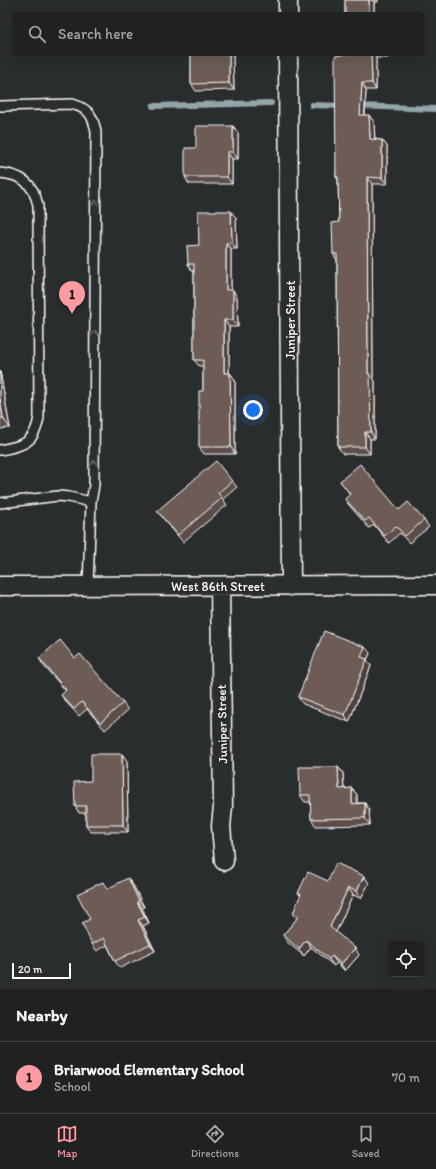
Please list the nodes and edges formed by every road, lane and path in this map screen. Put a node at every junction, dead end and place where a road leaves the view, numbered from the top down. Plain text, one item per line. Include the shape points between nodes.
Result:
1 (288, 0) edge
2 (288, 12) edge
3 (288, 56) edge
4 (0, 106) edge
5 (0, 173) edge
6 (0, 450) edge
7 (91, 502) junction
8 (0, 503) edge
9 (436, 585) edge
10 (0, 586) edge
11 (88, 586) junction
12 (220, 586) junction
13 (291, 586) junction
14 (224, 861) dead end

1 - 2 street
3 - 13 street, Juniper Street
7 -> 4 lane via 94,485 94,122 90,113 83,107 72,104
5 - 6 lane via 20,177 27,182 38,205 39,417 38,428 26,443
7 - 8 lane via 58,496
7 - 11 lane
9 - 13 street, West 86th Street
10 - 11 street, West 86th Street
11 - 12 street, West 86th Street
12 - 13 street, West 86th Street
12 - 14 street, Juniper Street via 223,806 221,826

